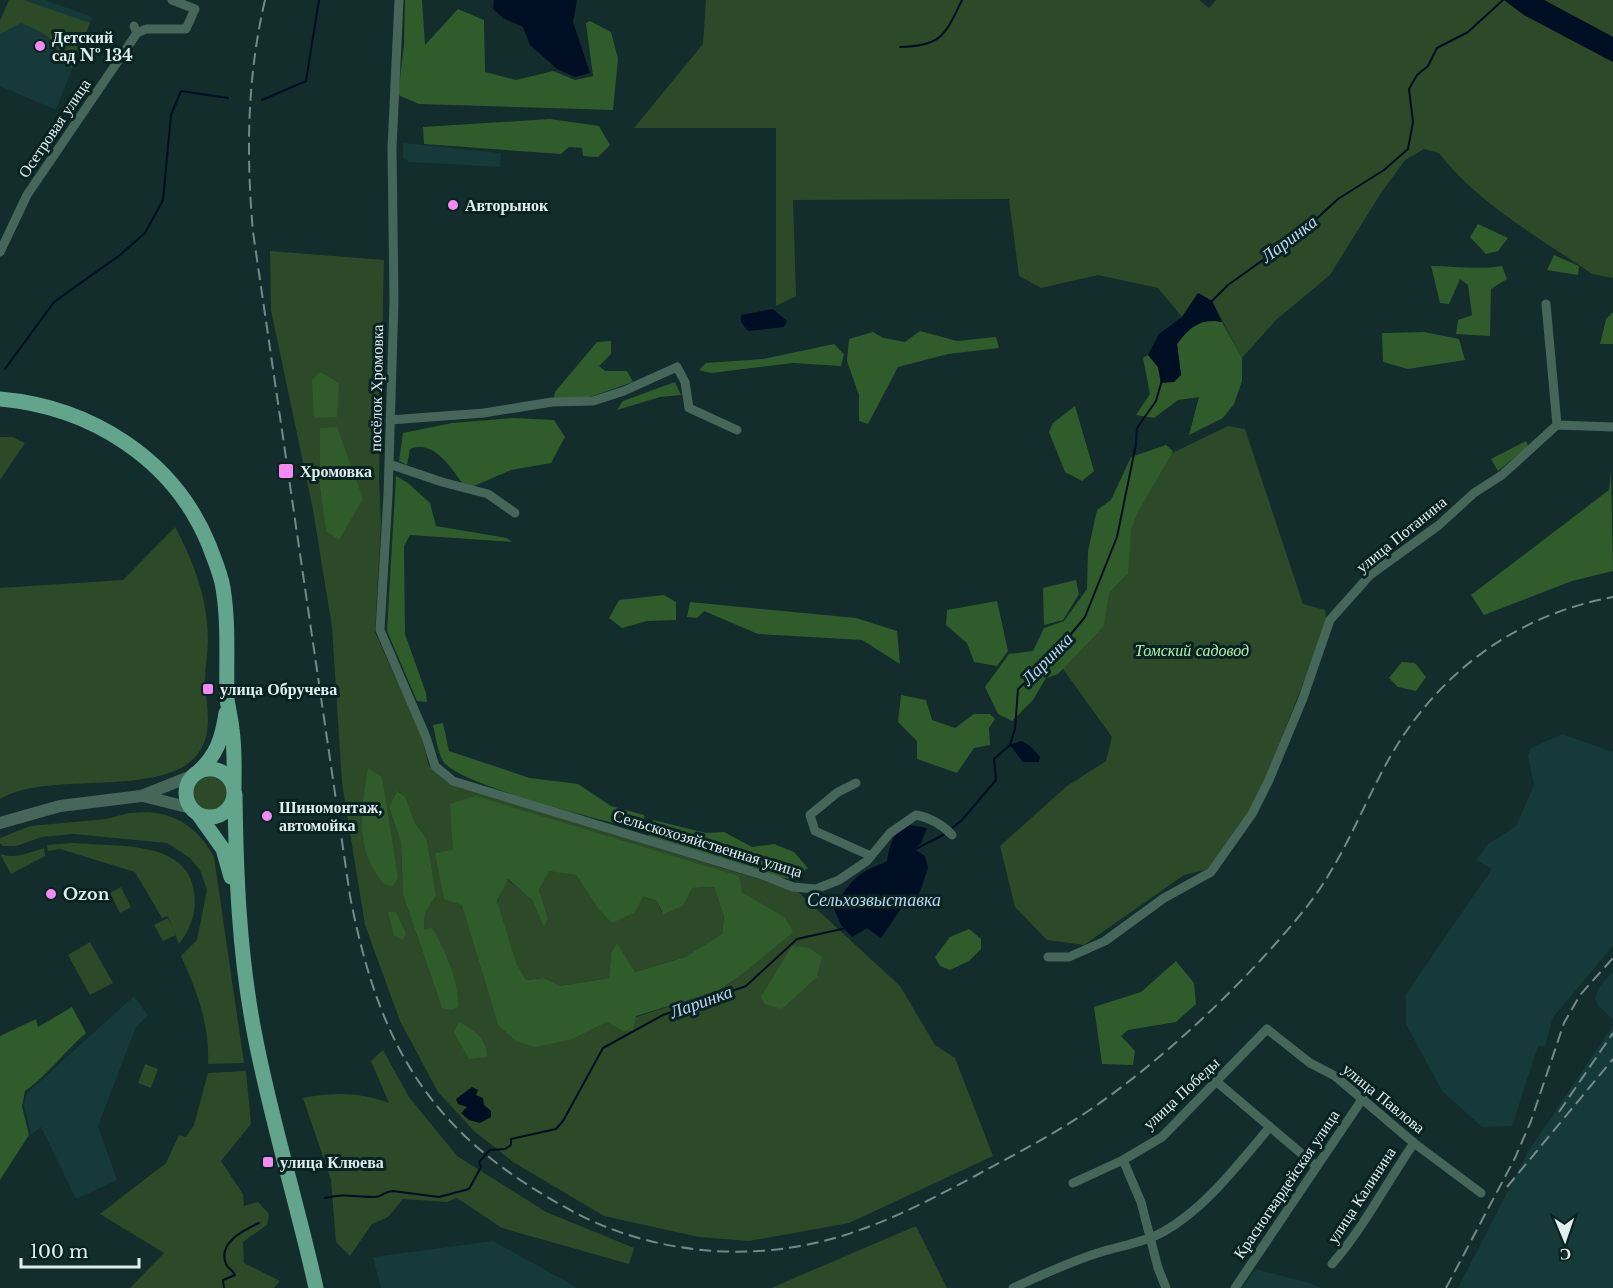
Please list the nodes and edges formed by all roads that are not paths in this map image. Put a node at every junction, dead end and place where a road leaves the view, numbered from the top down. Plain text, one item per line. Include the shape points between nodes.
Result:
1 (172, 0) edge
2 (399, 0) edge
3 (0, 252) edge
4 (1546, 304) dead end
5 (0, 399) edge
6 (390, 420) junction
7 (1557, 425) junction
8 (1613, 427) edge
9 (737, 430) dead end
10 (389, 464) junction
11 (515, 513) dead end
12 (227, 702) junction
13 (435, 766) joint
14 (195, 775) junction
15 (856, 783) dead end
16 (234, 792) junction
17 (141, 796) junction
18 (195, 811) junction
19 (0, 823) edge
20 (952, 835) dead end
21 (871, 856) junction
22 (237, 901) junction
23 (1048, 957) dead end
24 (1267, 1029) joint
25 (1218, 1082) junction
26 (1363, 1098) junction
27 (1270, 1127) junction
28 (1414, 1143) junction
29 (1123, 1160) junction
30 (1316, 1166) junction
31 (1073, 1183) dead end
32 (1481, 1193) dead end
33 (1151, 1238) junction
34 (1332, 1264) dead end
35 (316, 1288) edge
36 (1013, 1288) edge
37 (1166, 1288) edge
38 (1235, 1288) edge

1 - 3 street, Осетровая улица via 195,9 186,28 135,30 27,195
2 - 6 street, посёлок Хромовка via 392,148 394,301
4 - 7 street
5 - 12 main road via 49,406 82,417 139,452 175,484 203,531 223,587
6 - 9 street via 593,401 677,367 685,382 689,408
6 - 10 street, посёлок Хромовка
7 - 8 street
7 - 23 street, улица Потанина via 1502,475 1370,575 1330,620 1283,748 1252,814 1211,872 1164,898 1105,941 1069,957
10 - 11 street via 488,494
10 - 13 street, посёлок Хромовка via 380,630
12 - 14 main road via 219,747
12 - 16 main road
13 - 21 street, Сельскохозяйственная улица via 453,781 793,887 816,889 839,879
14 - 16 main road via 206,769 219,770 229,777
14 - 17 street
14 - 18 main road via 186,791
15 - 21 street via 810,815 815,831
16 - 18 main road via 231,806 222,814 210,817
16 - 22 main road
17 - 18 street
17 - 19 street via 60,806
18 - 22 main road via 223,849
20 - 21 street, Сельскохозяйственная улица via 927,817 916,815 890,833
22 - 35 main road via 254,1032
24 - 25 street, улица Победы
24 - 26 street, улица Павлова
25 - 27 street
25 - 29 street, улица Победы via 1162,1137
26 - 28 street, улица Павлова
26 - 30 street, Красногвардейская улица
27 - 30 street
27 - 33 street via 1210,1194 1185,1217
28 - 32 street, улица Павлова
28 - 34 street, улица Калинина via 1383,1186 1350,1244
29 - 31 street, улица Победы
29 - 33 street
30 - 38 street, Красногвардейская улица
33 - 36 street via 1096,1253
33 - 37 street

